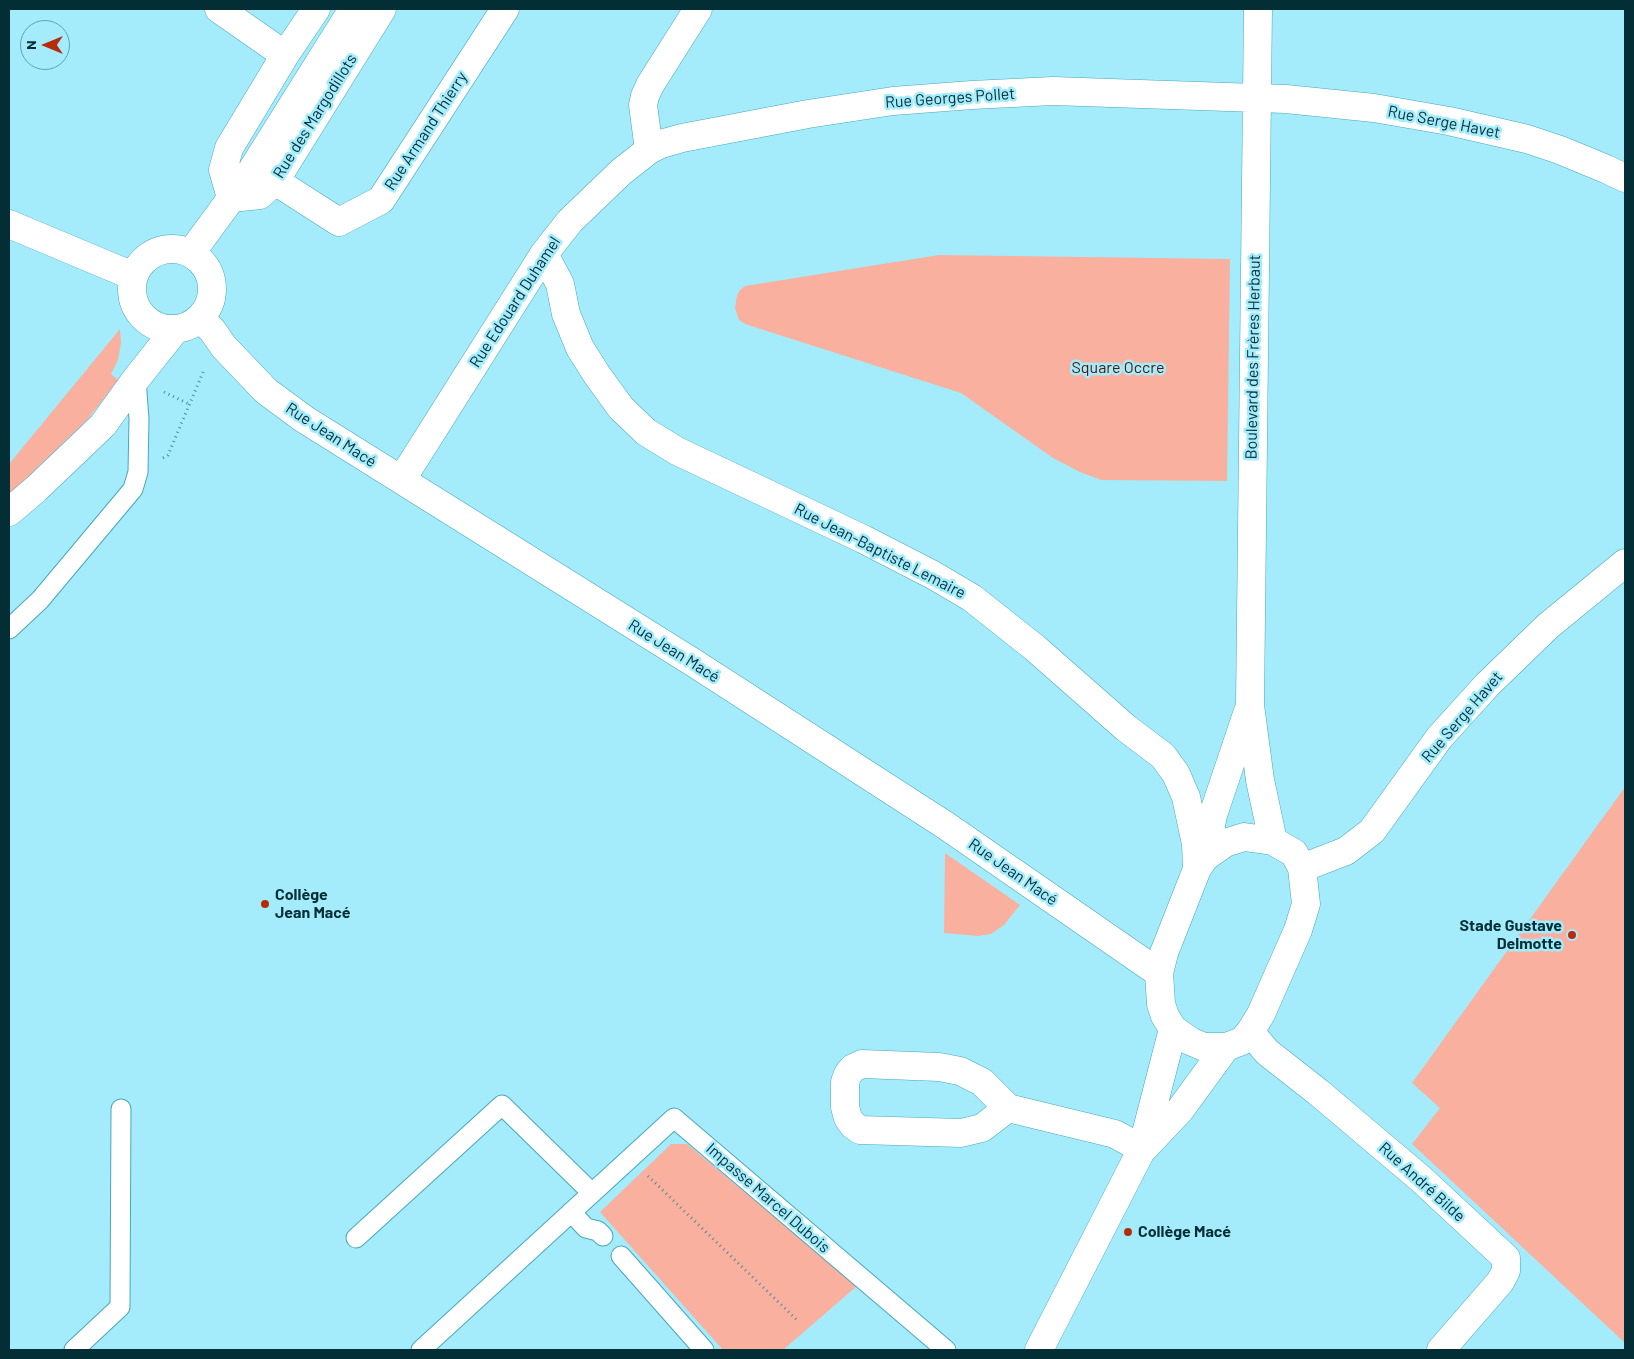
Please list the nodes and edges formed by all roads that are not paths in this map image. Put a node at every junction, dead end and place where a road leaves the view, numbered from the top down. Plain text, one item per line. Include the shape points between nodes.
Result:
1 (219, 9) edge
2 (316, 9) edge
3 (353, 9) edge
4 (382, 9) edge
5 (505, 9) edge
6 (698, 9) edge
7 (1258, 9) edge
8 (286, 55) junction
9 (1256, 98) junction
10 (649, 150) junction
11 (1625, 178) edge
12 (275, 181) junction
13 (231, 198) junction
14 (9, 224) edge
15 (191, 253) junction
16 (544, 254) junction
17 (133, 276) junction
18 (139, 314) junction
19 (200, 319) junction
20 (175, 330) junction
21 (136, 379) junction
22 (402, 479) junction
23 (9, 512) edge
24 (1625, 563) edge
25 (9, 629) edge
26 (1250, 705) junction
27 (1273, 841) junction
28 (1201, 863) junction
29 (1302, 868) junction
30 (1159, 973) junction
31 (1173, 1029) junction
32 (1250, 1032) junction
33 (1226, 1047) junction
34 (1008, 1108) junction
35 (121, 1109) dead end
36 (1142, 1149) junction
37 (592, 1193) junction
38 (571, 1212) junction
39 (603, 1236) dead end
40 (356, 1238) dead end
41 (621, 1256) dead end
42 (74, 1350) edge
43 (421, 1350) edge
44 (704, 1350) edge
45 (946, 1350) edge
46 (1039, 1350) edge
47 (1441, 1350) edge

1 - 8 street
2 - 8 street
3 - 13 street, Rue des Margodillots
4 - 12 street, Rue des Margodillots
5 - 12 street, Rue Armand Thierry via 381,200 340,222
6 - 10 street via 645,96
7 - 9 street, Boulevard des Frères Herbaut
8 - 13 street via 230,148 223,170
9 - 10 street, Rue Georges Pollet via 1053,92 903,100 739,126 668,142
9 - 11 street, Rue Serge Havet via 1374,108 1448,121 1528,139
9 - 26 street, Boulevard des Frères Herbaut
10 - 16 street, Rue Edouard Duhamel via 570,221
12 - 13 street, Rue des Margodillots via 260,195
13 - 15 street, Rue des Margodillots
14 - 17 street
15 - 17 street via 174,248 157,251 142,261
15 - 19 street via 202,261 212,284 208,309
16 - 22 street, Rue Edouard Duhamel
16 - 28 street, Rue Jean-Baptiste Lemaire via 560,284 566,314 580,348 621,408 646,432 676,451 863,539 972,598 1163,756 1176,774 1186,797
17 - 18 street via 132,296
18 - 20 street via 155,327
18 - 21 street via 142,327
19 - 20 street
19 - 22 street, Rue Jean Macé via 266,392 304,420
20 - 21 street
21 - 23 street via 103,425
21 - 25 lane via 138,472 133,489 40,600
22 - 30 street, Rue Jean Macé via 945,825
24 - 29 street, Rue Serge Havet via 1548,626 1487,685 1439,738 1372,831 1346,851
26 - 27 street, Boulevard des Frères Herbaut via 1260,780
26 - 28 street, Boulevard des Frères Herbaut
27 - 28 street via 1244,837 1226,843
27 - 29 street via 1294,853
28 - 30 street, Boulevard des Frères Herbaut
29 - 32 street via 1306,904 1298,930
30 - 31 street, Boulevard des Frères Herbaut via 1161,1004
31 - 33 street via 1204,1046
31 - 36 street
32 - 33 street via 1242,1041
32 - 47 street, Rue André Bilde via 1267,1052 1421,1179 1506,1258 1506,1271 1500,1282
33 - 36 street via 1180,1110
34 - 34 street via 982,1082 960,1071 939,1067 862,1064 853,1068 845,1082 848,1118 860,1130 961,1133 982,1128
34 - 36 street via 1115,1134
35 - 42 lane via 120,1306
36 - 46 street
37 - 38 lane, Impasse Marcel Dubois
37 - 40 lane via 502,1105
37 - 45 lane, Impasse Marcel Dubois via 674,1118
38 - 39 lane via 586,1228
38 - 43 lane, Impasse Marcel Dubois
41 - 44 lane

